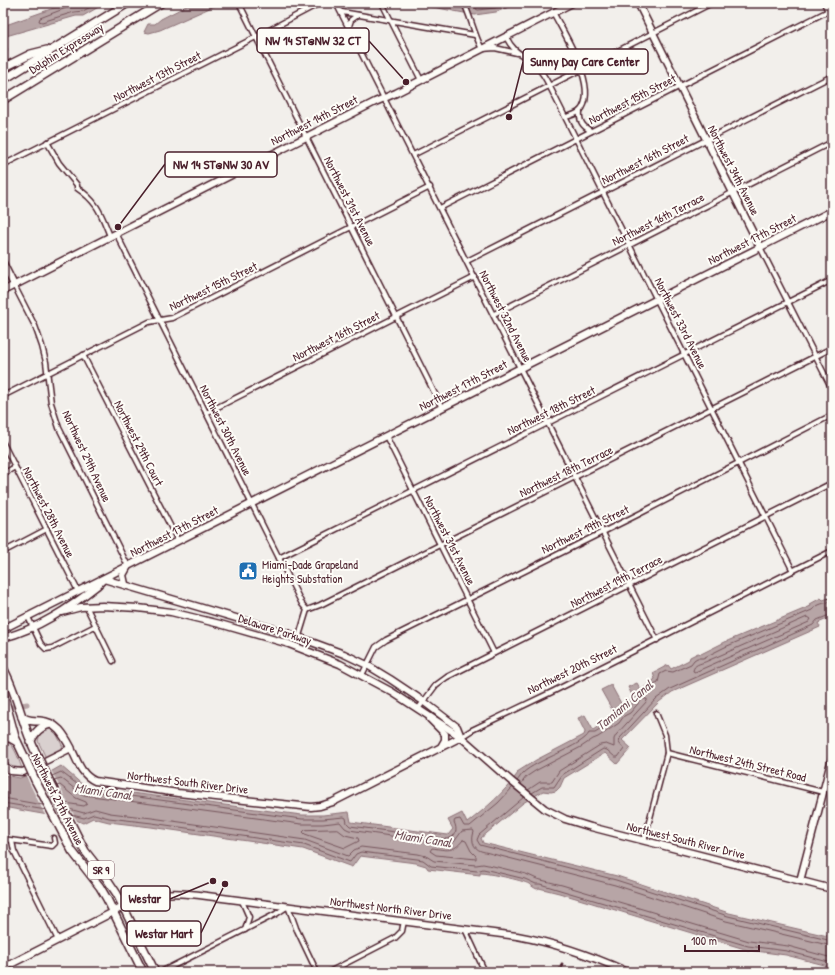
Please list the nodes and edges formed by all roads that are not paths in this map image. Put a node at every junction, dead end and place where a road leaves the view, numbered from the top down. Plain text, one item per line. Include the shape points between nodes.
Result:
1 (128, 3) edge
2 (161, 3) edge
3 (239, 3) edge
4 (320, 3) edge
5 (336, 3) edge
6 (382, 3) edge
7 (572, 3) edge
8 (638, 3) edge
9 (712, 3) edge
10 (824, 3) edge
11 (464, 4) edge
12 (830, 10) edge
13 (342, 12) junction
14 (554, 12) junction
15 (358, 15) junction
16 (832, 19) edge
17 (392, 21) junction
18 (348, 26) junction
19 (653, 32) junction
20 (475, 35) junction
21 (256, 37) junction
22 (506, 37) junction
23 (53, 49) junction
24 (482, 49) junction
25 (517, 53) junction
26 (3, 68) edge
27 (582, 69) junction
28 (832, 76) edge
29 (3, 80) edge
30 (421, 80) junction
31 (549, 85) junction
32 (680, 86) junction
33 (24, 87) junction
34 (385, 98) junction
35 (3, 100) edge
36 (3, 103) edge
37 (580, 111) junction
38 (566, 117) junction
39 (591, 131) junction
40 (306, 137) junction
41 (576, 138) junction
42 (706, 139) junction
43 (47, 142) junction
44 (832, 142) edge
45 (413, 154) junction
46 (3, 165) edge
47 (430, 187) junction
48 (603, 192) junction
49 (734, 192) junction
50 (440, 208) junction
51 (832, 211) edge
52 (351, 227) junction
53 (113, 235) junction
54 (630, 245) junction
55 (760, 247) junction
56 (467, 261) junction
57 (3, 263) edge
58 (475, 277) junction
59 (832, 280) edge
60 (14, 285) junction
61 (3, 291) edge
62 (657, 300) junction
63 (789, 302) junction
64 (494, 314) junction
65 (397, 317) junction
66 (159, 320) junction
67 (832, 348) edge
68 (685, 354) junction
69 (84, 355) junction
70 (816, 356) junction
71 (521, 368) junction
72 (47, 374) junction
73 (832, 389) edge
74 (3, 396) edge
75 (442, 408) junction
76 (712, 408) junction
77 (206, 413) junction
78 (832, 415) edge
79 (548, 423) junction
80 (386, 436) junction
81 (3, 443) edge
82 (739, 462) junction
83 (15, 468) junction
84 (3, 474) edge
85 (575, 477) junction
86 (832, 483) edge
87 (413, 490) junction
88 (252, 504) junction
89 (766, 517) junction
90 (47, 529) junction
91 (603, 531) junction
92 (178, 541) junction
93 (440, 544) junction
94 (832, 551) edge
95 (3, 552) edge
96 (279, 558) junction
97 (128, 566) junction
98 (793, 571) junction
99 (104, 578) junction
100 (125, 584) junction
101 (630, 586) junction
102 (78, 591) junction
103 (468, 599) junction
104 (86, 606) junction
105 (307, 610) junction
106 (62, 612) junction
107 (28, 617) junction
108 (33, 626) junction
109 (95, 626) junction
110 (3, 629) edge
111 (13, 636) junction
112 (299, 636) junction
113 (3, 638) edge
114 (657, 640) junction
115 (3, 643) edge
116 (494, 653) junction
117 (113, 661) dead end
118 (367, 665) junction
119 (3, 668) edge
120 (362, 675) junction
121 (3, 694) edge
122 (424, 701) junction
123 (418, 709) junction
124 (656, 713) dead end
125 (427, 715) junction
126 (22, 717) junction
127 (11, 720) junction
128 (50, 724) junction
129 (3, 734) edge
130 (461, 737) junction
131 (3, 738) edge
132 (17, 742) junction
133 (30, 742) junction
134 (441, 747) junction
135 (70, 748) junction
136 (667, 753) junction
137 (832, 758) edge
138 (3, 765) edge
139 (823, 792) junction
140 (539, 804) joint
141 (320, 806) joint
142 (54, 838) dead end
143 (3, 839) edge
144 (12, 840) junction
145 (644, 841) junction
146 (800, 881) junction
147 (832, 889) edge
148 (242, 901) junction
149 (123, 906) junction
150 (288, 906) junction
151 (113, 912) junction
152 (404, 921) junction
153 (465, 929) junction
154 (245, 930) junction
155 (58, 940) junction
156 (3, 968) edge
157 (143, 972) edge
158 (155, 972) edge
159 (161, 972) edge
160 (317, 972) edge
161 (328, 972) edge
162 (486, 972) edge
163 (628, 972) edge

1 - 23 highway, Dolphin Expressway
2 - 33 highway, Dolphin Expressway
3 - 21 street, Northwest 31st Avenue
4 - 21 street, Northwest 13th Street
5 - 13 street, Northwest 32nd Avenue
6 - 17 street
7 - 14 street, Northwest 14th Street
8 - 19 street, Northwest 34th Avenue
9 - 19 street
10 - 12 street
11 - 20 street
12 - 16 street
12 - 32 street, Northwest 15th Street
13 - 15 street
13 - 18 street, Northwest 32nd Avenue
14 - 22 street, Northwest 14th Street
14 - 27 street
15 - 17 street
15 - 18 street
17 - 20 street
17 - 30 street
18 - 34 street, Northwest 32nd Avenue
19 - 27 street
19 - 32 street, Northwest 34th Avenue
20 - 24 street
21 - 40 street, Northwest 31st Avenue
21 - 43 street, Northwest 13th Street
22 - 24 street, Northwest 14th Street
22 - 25 street
23 - 26 highway via 31,54
23 - 29 highway, Dolphin Expressway
24 - 25 street via 503,49
24 - 30 street, Northwest 14th Street
25 - 31 street, Northwest 33rd Avenue via 537,66
27 - 31 street
27 - 37 street via 586,91
28 - 42 street, Northwest 16th Street
30 - 34 street, Northwest 14th Street
31 - 38 street, Northwest 33rd Avenue
31 - 45 street
32 - 39 street, Northwest 15th Street
32 - 42 street, Northwest 34th Avenue
33 - 35 highway, Dolphin Expressway
33 - 36 highway
34 - 40 street, Northwest 14th Street
34 - 45 street, Northwest 32nd Avenue
37 - 38 street
37 - 39 street via 583,126
38 - 41 street, Northwest 33rd Avenue
39 - 41 street, Northwest 15th Street
40 - 52 street, Northwest 31st Avenue
40 - 53 street, Northwest 14th Street
41 - 48 street, Northwest 33rd Avenue
41 - 50 street, Northwest 15th Street
42 - 48 street, Northwest 16th Street
42 - 49 street, Northwest 34th Avenue
43 - 46 street, Northwest 13th Street
43 - 53 street, Northwest 30th Avenue via 77,188 96,205
44 - 49 street, Northwest 16th Terrace
45 - 47 street, Northwest 32nd Avenue
47 - 50 street, Northwest 32nd Avenue
47 - 52 street, Northwest 15th Street
48 - 54 street, Northwest 33rd Avenue
48 - 56 street, Northwest 16th Street
49 - 54 street, Northwest 16th Terrace
49 - 55 street, Northwest 34th Avenue
50 - 56 street, Northwest 32nd Avenue
51 - 55 street, Northwest 17th Street
52 - 65 street, Northwest 31st Avenue
52 - 66 street, Northwest 15th Street via 172,318
53 - 60 street, Northwest 14th Street
53 - 66 street, Northwest 30th Avenue
54 - 62 street, Northwest 33rd Avenue
54 - 64 street, Northwest 16th Terrace
55 - 62 street, Northwest 17th Street
55 - 63 street, Northwest 34th Avenue
56 - 58 street, Northwest 32nd Avenue
57 - 60 street, Northwest 29th Avenue
58 - 64 street, Northwest 32nd Avenue
58 - 65 street, Northwest 16th Street
59 - 63 street, Northwest 18th Street
60 - 61 street, Northwest 14th Street
60 - 72 street, Northwest 29th Avenue via 39,336 46,359
62 - 68 street, Northwest 33rd Avenue
62 - 71 street, Northwest 17th Street
63 - 68 street, Northwest 18th Street
63 - 70 street, Northwest 34th Avenue
64 - 71 street, Northwest 32nd Avenue
65 - 75 street, Northwest 31st Avenue
65 - 77 street, Northwest 16th Street
66 - 69 street, Northwest 15th Street via 149,322
66 - 77 street, Northwest 30th Avenue
67 - 70 street, Northwest 18th Terrace
68 - 76 street, Northwest 33rd Avenue
68 - 79 street, Northwest 18th Street
69 - 72 street, Northwest 15th Street
69 - 92 street, Northwest 29th Court
70 - 73 street, Northwest 34th Avenue
70 - 76 street, Northwest 18th Terrace
71 - 75 street, Northwest 17th Street
71 - 79 street, Northwest 32nd Avenue
72 - 74 street, Northwest 15th Street
72 - 97 street, Northwest 29th Avenue via 51,404 59,428
75 - 80 street, Northwest 17th Street
76 - 82 street, Northwest 33rd Avenue
76 - 85 street, Northwest 18th Terrace
77 - 88 street, Northwest 30th Avenue
78 - 82 street, Northwest 19th Street
79 - 85 street, Northwest 32nd Avenue
79 - 87 street, Northwest 18th Street
80 - 87 street, Northwest 31st Avenue
80 - 88 street, Northwest 17th Street
81 - 83 street, Northwest 28th Avenue
82 - 89 street, Northwest 33rd Avenue
82 - 91 street, Northwest 19th Street
83 - 84 street
83 - 90 street, Northwest 28th Avenue
85 - 91 street, Northwest 32nd Avenue
85 - 93 street, Northwest 18th Terrace
86 - 89 street, Northwest 19th Terrace
87 - 93 street, Northwest 31st Avenue
87 - 96 street, Northwest 18th Street
88 - 92 street, Northwest 17th Street
88 - 96 street, Northwest 30th Avenue
89 - 98 street, Northwest 33rd Avenue
89 - 101 street, Northwest 19th Terrace
90 - 95 street
90 - 102 street, Northwest 28th Avenue
91 - 101 street, Northwest 32nd Avenue
91 - 103 street, Northwest 19th Street
92 - 97 street, Northwest 17th Street
93 - 103 street, Northwest 31st Avenue
93 - 105 street, Northwest 18th Terrace
94 - 98 street, Northwest 20th Street
96 - 105 street, Northwest 30th Avenue
97 - 99 street, Northwest 17th Street
97 - 100 street via 123,576
98 - 114 street, Northwest 20th Street
99 - 100 street, Delaware Parkway
99 - 102 street, Northwest 17th Street
99 - 106 street, Northwest 17th Street
100 - 112 street, Delaware Parkway
101 - 114 street, Northwest 32nd Avenue
101 - 116 street, Northwest 19th Terrace
102 - 107 street, Northwest 17th Street
103 - 116 street, Northwest 31st Avenue
103 - 118 street, Northwest 19th Street via 382,642 374,650
104 - 106 street, Delaware Parkway
104 - 109 street
104 - 120 street, Delaware Parkway via 138,608 194,617 289,644
105 - 112 street
106 - 108 street, Northwest 17th Street
107 - 108 street
107 - 110 street, Northwest 17th Street
108 - 109 street via 46,649
108 - 111 street, Northwest 17th Street
109 - 117 street
111 - 113 street
111 - 115 street
112 - 118 street, Delaware Parkway
114 - 130 street, Northwest 20th Street via 478,726
116 - 122 street, Northwest 19th Terrace via 442,680
118 - 120 street, Northwest 19th Street
118 - 122 street, Delaware Parkway
119 - 126 highway, Northwest 27th Avenue / SR 9
120 - 123 street, Delaware Parkway
121 - 127 highway, Northwest 27th Avenue / SR 9
122 - 123 street, Northwest 19th Terrace
122 - 130 street, Delaware Parkway via 457,727
123 - 125 street, Delaware Parkway
124 - 136 street via 665,735
125 - 130 street, Delaware Parkway
125 - 134 street via 445,734
126 - 128 highway via 29,721
126 - 133 highway, Northwest 27th Avenue / SR 9
127 - 129 highway via 9,729
127 - 132 highway, Northwest 27th Avenue / SR 9
128 - 133 highway via 38,729
128 - 135 highway via 60,730
130 - 134 street, Northwest 20th Street
130 - 140 street, Delaware Parkway
131 - 132 highway
132 - 151 highway, Northwest 27th Avenue / SR 9, bridge via 65,840 100,887
133 - 149 highway, Northwest 27th Avenue / SR 9, bridge via 85,851 111,884
134 - 141 street, Northwest 20th Street via 333,802
135 - 138 street via 23,772 11,771
135 - 141 street, Northwest South River Drive via 83,772 95,781 291,806
136 - 139 street, Northwest 24th Street Road
136 - 145 street
137 - 139 street
139 - 146 street
140 - 145 street, Northwest South River Drive via 556,815 576,823
142 - 144 street via 55,843 52,846
143 - 144 street
144 - 155 street via 14,851
145 - 146 street, Northwest South River Drive
146 - 147 street, Northwest South River Drive
148 - 149 street, Northwest North River Drive via 173,893 146,897
148 - 150 street, Northwest North River Drive
148 - 154 street via 249,917
149 - 151 street
149 - 158 highway, Northwest 27th Avenue / SR 9
150 - 152 street, Northwest North River Drive
150 - 154 street
150 - 160 street
151 - 155 street
151 - 157 highway, Northwest 27th Avenue / SR 9
152 - 153 street, Northwest North River Drive
152 - 161 street via 402,931 395,938
153 - 162 street
153 - 163 street, Northwest North River Drive via 517,936 550,944 588,955
154 - 159 street
155 - 156 street

